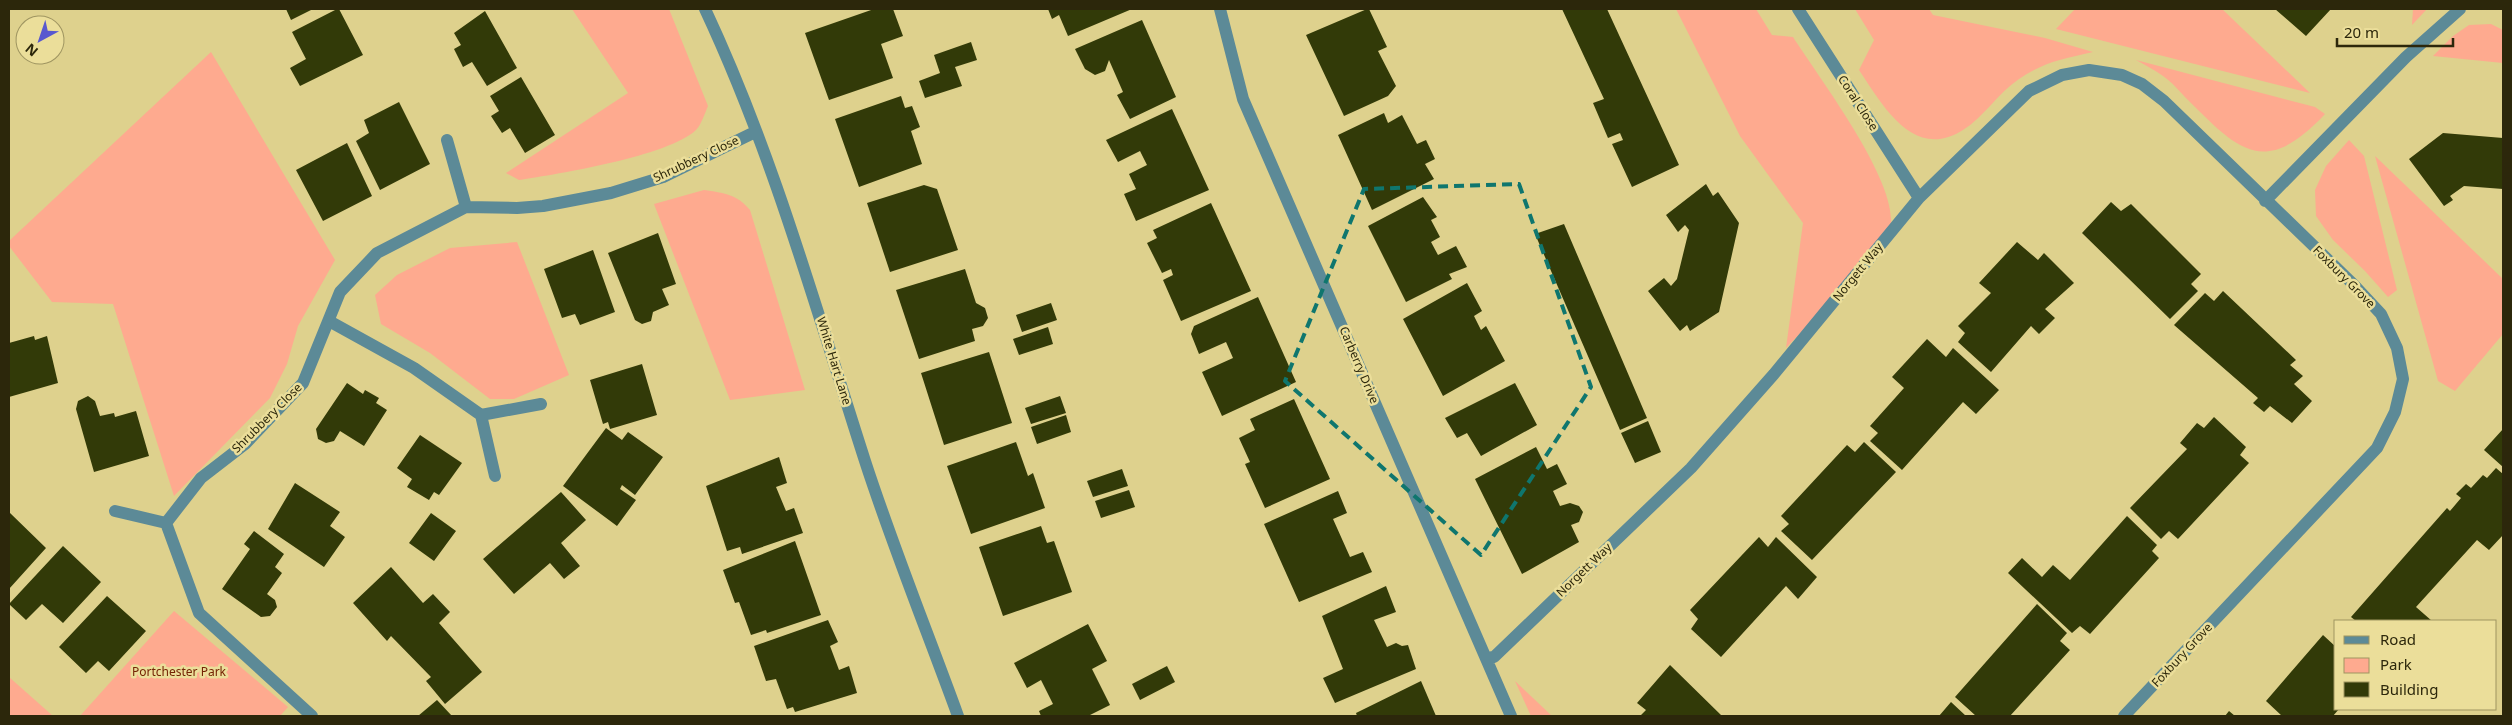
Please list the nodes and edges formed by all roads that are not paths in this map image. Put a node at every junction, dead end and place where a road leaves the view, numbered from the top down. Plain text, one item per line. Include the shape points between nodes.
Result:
1 (705, 9) edge
2 (1220, 9) edge
3 (1798, 9) edge
4 (2460, 9) edge
5 (755, 132) junction
6 (447, 140) dead end
7 (1919, 198) junction
8 (2265, 201) junction
9 (466, 207) junction
10 (329, 321) junction
11 (541, 404) dead end
12 (481, 415) junction
13 (494, 476) dead end
14 (115, 511) dead end
15 (166, 523) junction
16 (1486, 658) junction
17 (312, 716) edge
18 (958, 716) edge
19 (1511, 716) edge
20 (2124, 716) edge

1 - 5 street, White Hart Lane
2 - 16 street, Carberry Drive via 1243,99
3 - 7 street, Coral Close
4 - 8 street via 2406,56
5 - 9 street, Shrubbery Close via 663,176 611,193 544,206
5 - 18 street, White Hart Lane via 799,248 866,463
6 - 9 street
7 - 8 street, Norgett Way via 2029,91 2062,75 2089,70 2122,75 2142,84 2164,101
7 - 16 street, Norgett Way via 1774,374 1691,468 1494,657
8 - 20 street, Foxbury Grove via 2381,314 2397,348 2403,379 2395,412 2377,448
9 - 10 street, Shrubbery Close via 377,253 340,292
10 - 12 street via 414,368
10 - 15 street, Shrubbery Close via 303,383 245,444 201,478
11 - 12 street
12 - 13 street
14 - 15 street
15 - 17 street via 199,613
16 - 19 street, Carberry Drive

